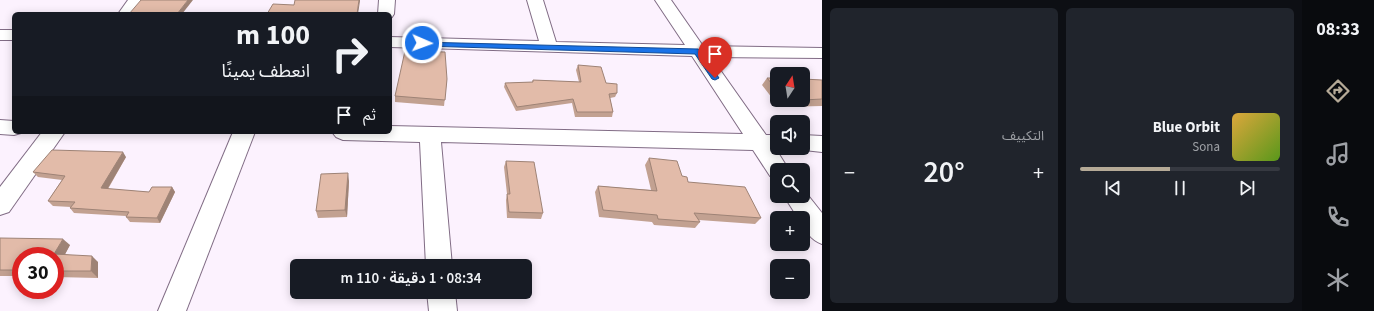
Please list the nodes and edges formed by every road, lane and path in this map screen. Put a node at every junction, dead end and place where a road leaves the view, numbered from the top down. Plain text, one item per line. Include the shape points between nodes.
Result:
1 (136, 0) edge
2 (388, 0) edge
3 (535, 0) edge
4 (663, 0) edge
5 (127, 12) edge
6 (386, 12) edge
7 (0, 35) edge
8 (12, 35) edge
9 (392, 42) edge
10 (549, 47) junction
11 (698, 51) junction
12 (822, 53) edge
13 (0, 128) edge
14 (12, 128) edge
15 (392, 133) edge
16 (53, 134) edge
17 (243, 134) edge
18 (430, 134) junction
19 (768, 143) edge
20 (810, 144) edge
21 (822, 144) edge
22 (775, 163) edge
23 (801, 203) edge
24 (0, 205) edge
25 (822, 233) edge
26 (439, 259) edge
27 (442, 299) edge
28 (172, 311) edge
29 (443, 311) edge

1 - 5 street
2 - 6 street
3 - 10 street
4 - 11 street
7 - 8 street
9 - 10 street
10 - 11 street
11 - 12 street
11 - 19 street
13 - 14 street
15 - 18 street
16 - 24 street
17 - 28 street
18 - 19 street
18 - 26 street
19 - 22 street
20 - 21 street
23 - 25 street
27 - 29 street

